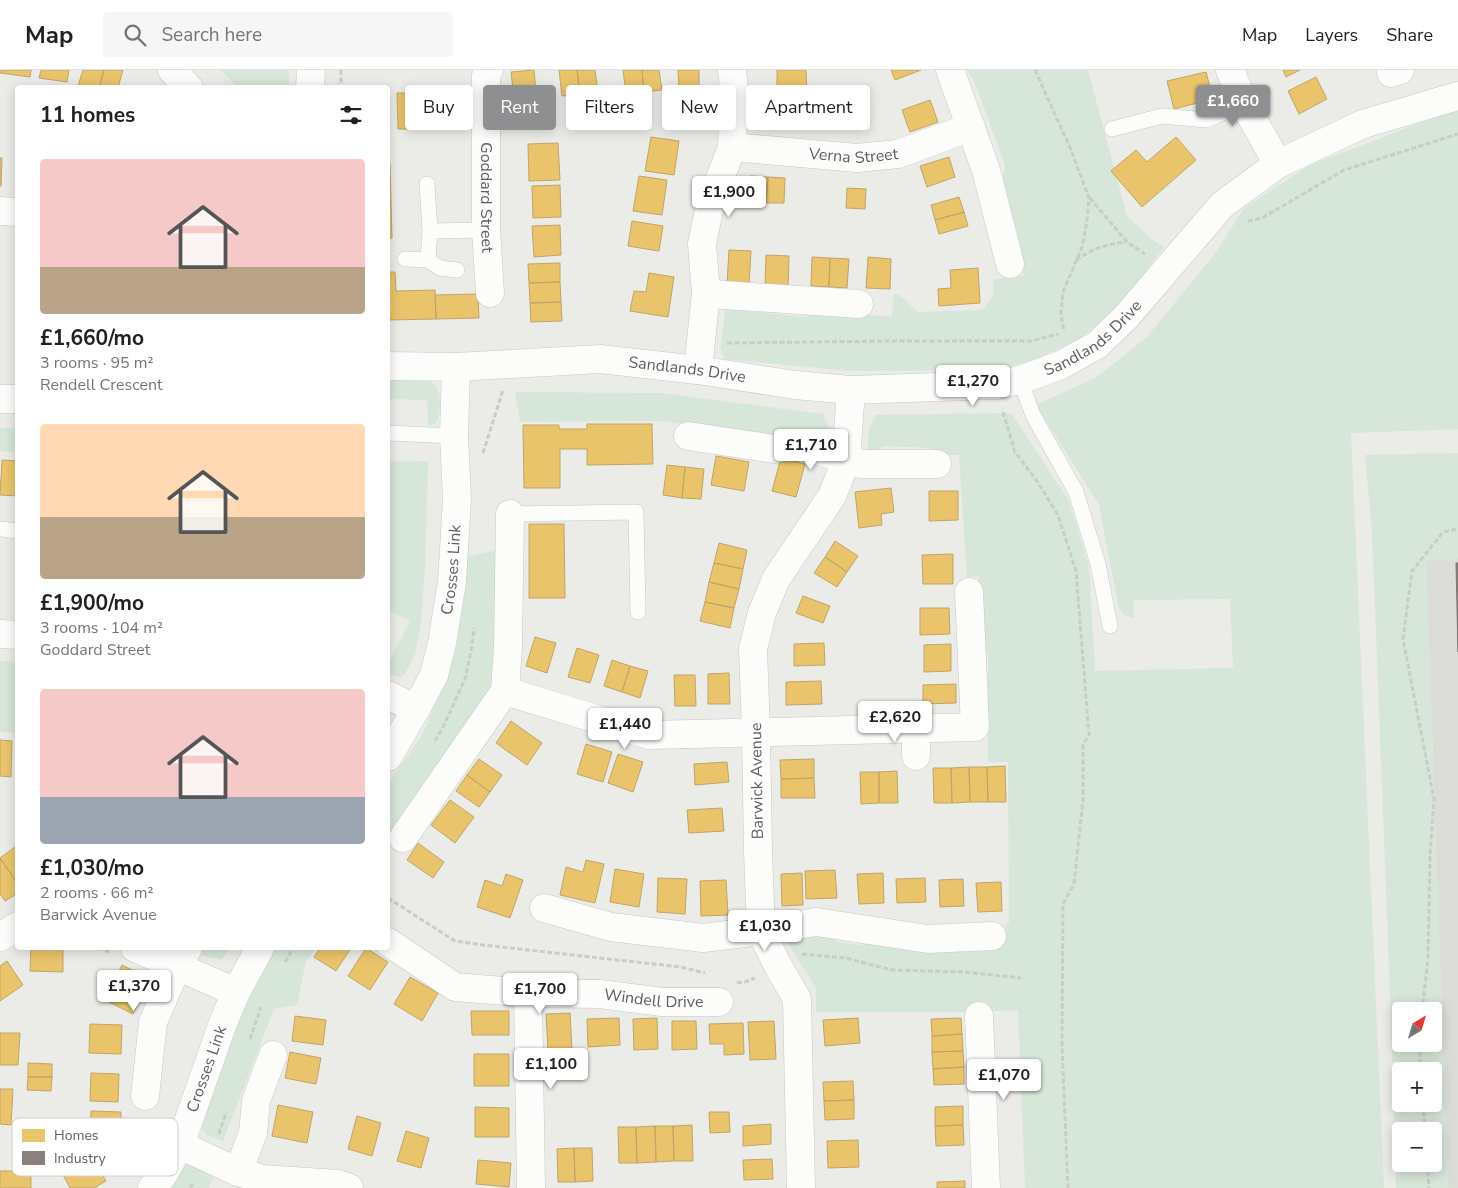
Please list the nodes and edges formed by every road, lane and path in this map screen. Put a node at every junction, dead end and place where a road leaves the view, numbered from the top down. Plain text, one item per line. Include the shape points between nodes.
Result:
1 (172, 70) edge
2 (340, 70) edge
3 (489, 70) edge
4 (732, 70) edge
5 (950, 70) edge
6 (1035, 70) edge
7 (1230, 70) edge
8 (186, 85) edge
9 (341, 85) edge
10 (1458, 96) edge
11 (1244, 104) junction
12 (971, 128) junction
13 (1112, 129) dead end
14 (732, 147) junction
15 (1278, 164) junction
16 (427, 184) dead end
17 (1089, 198) junction
18 (0, 211) edge
19 (15, 212) edge
20 (486, 230) junction
21 (430, 231) junction
22 (1127, 242) junction
23 (405, 259) dead end
24 (428, 260) junction
25 (1076, 260) junction
26 (1139, 262) dead end
27 (1010, 264) dead end
28 (457, 270) dead end
29 (490, 293) dead end
30 (706, 293) junction
31 (859, 304) dead end
32 (1072, 327) dead end
33 (1064, 332) junction
34 (701, 340) junction
35 (390, 366) edge
36 (456, 367) junction
37 (698, 370) junction
38 (1020, 380) junction
39 (850, 390) junction
40 (0, 399) edge
41 (15, 399) edge
42 (1002, 410) dead end
43 (390, 433) edge
44 (454, 436) junction
45 (688, 436) dead end
46 (846, 461) junction
47 (937, 464) dead end
48 (510, 514) joint
49 (0, 529) edge
50 (1458, 529) edge
51 (15, 531) edge
52 (969, 592) dead end
53 (638, 612) dead end
54 (1110, 626) dead end
55 (0, 634) edge
56 (15, 635) edge
57 (505, 691) junction
58 (390, 696) edge
59 (416, 710) junction
60 (916, 729) junction
61 (756, 732) junction
62 (390, 754) edge
63 (916, 756) dead end
64 (403, 838) dead end
65 (544, 908) dead end
66 (15, 928) edge
67 (762, 931) junction
68 (0, 936) edge
69 (992, 936) dead end
70 (390, 943) edge
71 (146, 950) edge
72 (259, 950) edge
73 (183, 957) edge
74 (236, 992) junction
75 (528, 994) junction
76 (718, 1002) dead end
77 (1423, 1002) edge
78 (979, 1016) dead end
79 (273, 1056) dead end
80 (145, 1096) dead end
81 (180, 1145) junction
82 (178, 1149) edge
83 (238, 1172) junction
84 (1428, 1172) edge
85 (162, 1176) edge
86 (152, 1188) edge
87 (349, 1188) edge
88 (531, 1188) edge
89 (801, 1188) edge
90 (986, 1188) edge
91 (1068, 1188) edge
92 (1429, 1188) edge

1 - 8 street
2 - 9 path
3 - 20 street, Goddard Street via 486,76
4 - 14 street
5 - 12 street
6 - 17 path
7 - 11 street
10 - 15 street, Sandlands Drive via 1363,124
11 - 13 lane via 1206,120 1162,116
11 - 15 street
12 - 14 street, Verna Street via 898,154 857,158
12 - 27 street via 986,170
14 - 30 street via 710,205 702,244
15 - 38 street, Sandlands Drive via 1222,205 1126,317 1097,345 1060,365
16 - 21 lane
17 - 22 path
17 - 25 path via 1087,221
18 - 19 street
20 - 21 lane
20 - 29 street, Goddard Street
21 - 24 lane
22 - 25 path via 1096,248
22 - 26 path via 1146,254
23 - 24 lane
24 - 28 lane via 440,268
25 - 33 path via 1063,292 1061,314
30 - 31 street
30 - 34 street
32 - 33 path
33 - 34 path via 1032,341 716,343
34 - 37 street
35 - 36 street, Sandlands Drive
36 - 37 street, Sandlands Drive via 600,359
36 - 44 street, Crosses Link
37 - 39 street, Sandlands Drive
38 - 39 street, Sandlands Drive via 997,384
38 - 54 lane via 1033,415 1076,492 1098,564
39 - 46 street, Barwick Avenue
40 - 41 street
42 - 91 path via 1015,452 1058,515 1076,571 1085,670 1090,735 1083,745 1083,800 1074,884 1063,904 1062,1046
43 - 44 lane
44 - 59 street, Crosses Link via 457,499 452,582 434,675
45 - 46 street via 775,449 796,444
46 - 47 street via 861,464
46 - 61 street, Barwick Avenue via 832,496 776,579 762,613 753,649
48 - 53 lane via 636,512
48 - 57 street
49 - 51 lane
50 - 77 path via 1443,532 1412,571 1403,639 1434,799 1428,959
52 - 60 street via 975,727
55 - 56 street
57 - 61 street via 650,735
57 - 64 street
58 - 59 street
59 - 62 street, Crosses Link
60 - 61 street
60 - 63 street
61 - 67 street, Barwick Avenue
65 - 67 street via 611,927 703,938
66 - 68 street
67 - 69 street via 816,922 928,940
67 - 89 street, Barwick Avenue via 797,999
70 - 75 street, Windell Drive via 455,987
71 - 73 street
72 - 74 street, Crosses Link
73 - 74 street
73 - 80 street via 154,1022
74 - 81 street, Crosses Link
75 - 76 street, Windell Drive via 600,994 662,1002
75 - 88 street
78 - 90 street
79 - 83 street via 256,1101 253,1133
81 - 82 street, Crosses Link
81 - 83 street
83 - 87 street via 262,1179 338,1184
84 - 92 path
85 - 86 street, Crosses Link

